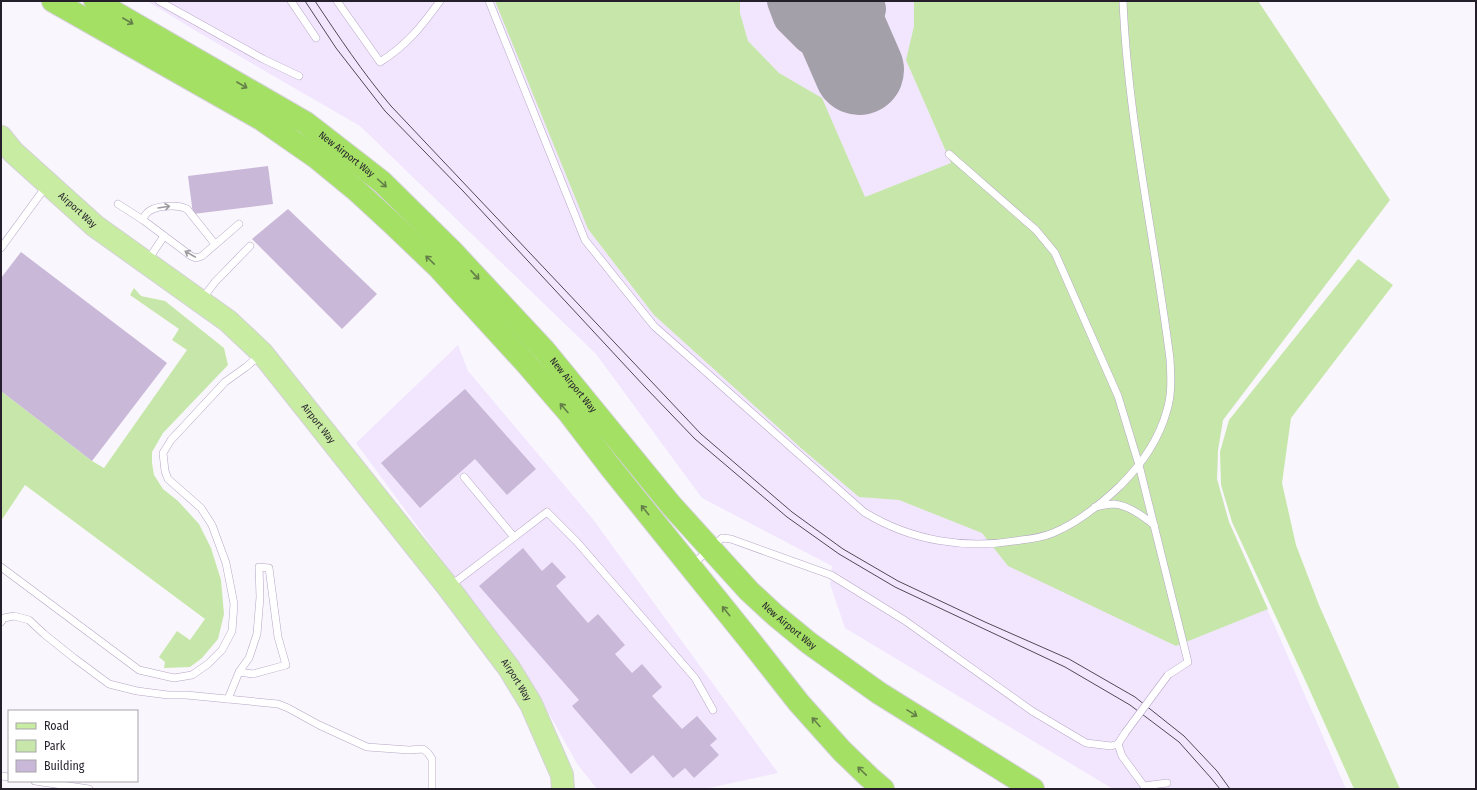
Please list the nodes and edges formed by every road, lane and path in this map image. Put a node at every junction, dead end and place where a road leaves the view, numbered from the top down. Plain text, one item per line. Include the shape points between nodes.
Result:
1 (54, 1) edge
2 (95, 1) edge
3 (159, 1) edge
4 (291, 1) edge
5 (337, 1) edge
6 (440, 1) edge
7 (489, 1) edge
8 (1123, 1) edge
9 (316, 38) dead end
10 (299, 76) dead end
11 (1, 137) edge
12 (949, 154) dead end
13 (48, 183) junction
14 (118, 204) dead end
15 (143, 220) junction
16 (239, 224) dead end
17 (164, 236) junction
18 (215, 244) junction
19 (250, 246) dead end
20 (1, 248) edge
21 (146, 262) junction
22 (200, 301) junction
23 (262, 352) junction
24 (1139, 465) junction
25 (464, 477) dead end
26 (1095, 507) junction
27 (1154, 525) junction
28 (514, 537) junction
29 (712, 549) junction
30 (1, 567) edge
31 (691, 567) junction
32 (448, 587) junction
33 (1, 622) edge
34 (239, 672) junction
35 (228, 699) junction
36 (713, 710) dead end
37 (1118, 744) junction
38 (42, 782) edge
39 (1168, 783) dead end
40 (566, 784) edge
41 (89, 789) edge
42 (432, 789) edge
43 (884, 789) edge
44 (1033, 789) edge

31 -> 1 highway, New Airport Way via 569,413 525,362 438,267 356,190 317,158 261,119
2 -> 29 highway, New Airport Way via 306,122 382,182 452,250 545,351 671,505
3 - 10 lane via 263,59
4 - 9 lane
5 - 6 lane via 380,62 406,43
7 - 26 lane via 585,240 654,326 864,512 919,537 977,544 1009,542 1053,533
8 - 24 lane via 1135,120 1170,359 1170,392 1166,414 1156,440
11 - 13 main road, Airport Way via 13,152
12 - 24 lane via 1036,230 1055,253 1118,396
13 - 20 lane
13 - 21 main road, Airport Way via 95,226
14 - 15 lane
15 - 17 lane
15 -> 18 lane via 146,214 164,206 183,207
16 - 18 lane
18 -> 17 lane via 196,258
17 - 21 lane
19 - 22 lane
21 - 22 main road, Airport Way
22 - 23 main road, Airport Way via 228,321
23 - 30 lane via 225,382 170,440 163,453 168,479 201,508 212,526 226,563 234,604 232,631 222,650 208,664 192,675 174,678 139,670
23 - 32 main road, Airport Way
24 - 26 lane
24 - 27 lane
25 - 28 lane
26 - 27 lane via 1115,504 1144,516
27 - 37 lane, bridge via 1188,662 1168,675
28 - 32 lane
28 - 36 lane via 547,512 577,542 695,678
29 - 31 lane
29 - 37 lane via 722,538 731,539 831,575 904,620 1032,711 1079,739 1097,745
29 -> 44 highway, New Airport Way via 749,591 809,643 879,693
43 -> 31 highway, New Airport Way via 842,751 799,703
32 - 40 main road, Airport Way via 509,668 531,704
33 - 35 lane via 4,618 14,616 29,620 109,684 137,691
34 - 34 lane via 249,658 257,634 259,567 269,568 278,637 286,665 253,674
34 - 35 lane
35 - 42 lane via 278,704 367,747 423,749 432,759
37 - 39 lane via 1122,756 1144,786
38 - 41 lane

